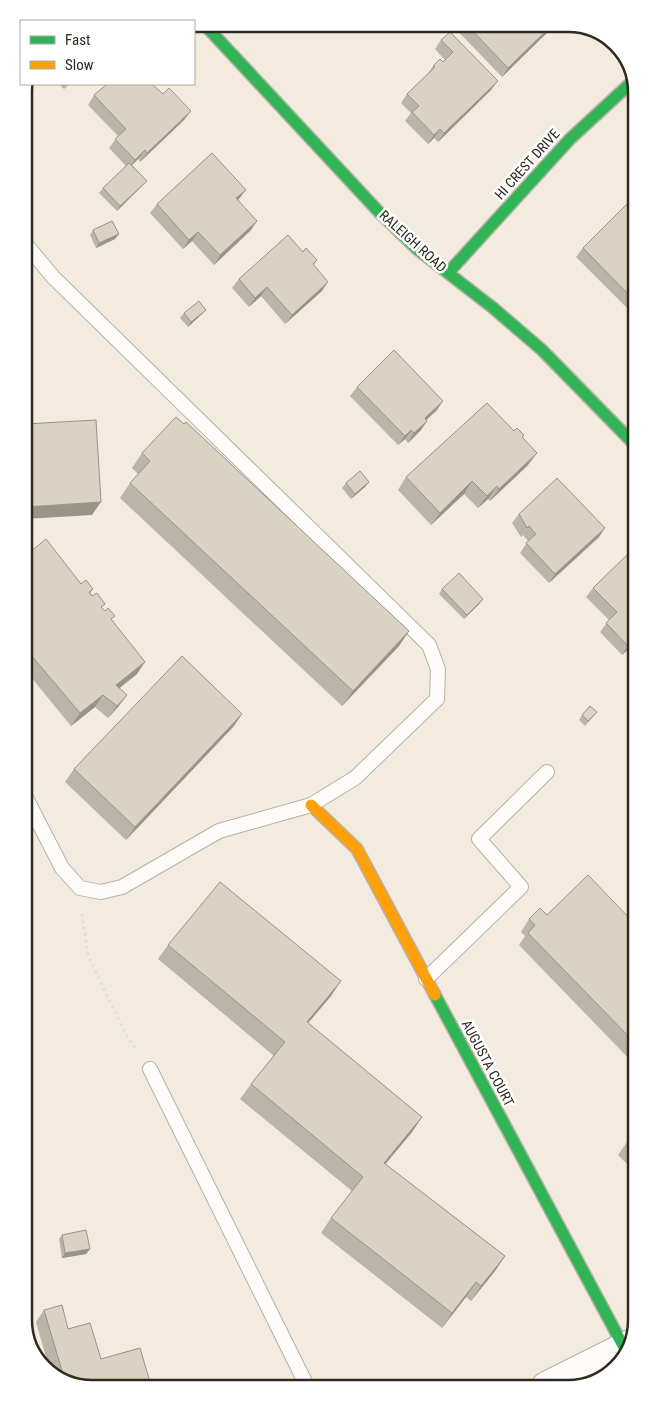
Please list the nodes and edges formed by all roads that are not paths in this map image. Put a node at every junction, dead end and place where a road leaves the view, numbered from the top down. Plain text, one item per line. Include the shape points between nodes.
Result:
1 (212, 33) edge
2 (628, 86) edge
3 (33, 253) edge
4 (448, 273) junction
5 (628, 437) edge
6 (547, 772) dead end
7 (311, 805) junction
8 (33, 812) edge
9 (426, 979) junction
10 (150, 1070) road end
11 (624, 1342) edge
12 (619, 1352) edge
13 (304, 1380) edge
14 (559, 1380) edge

1 - 4 street, RALEIGH ROAD via 378,211 417,249
2 - 4 street, HI CREST DRIVE via 570,139
3 - 7 lane via 53,277 429,645 438,670 437,699 356,778
4 - 5 street, RALEIGH ROAD via 542,350
6 - 9 lane via 479,839 521,887
7 - 8 lane via 219,831 122,887 101,892 80,888 62,868
7 - 9 street, AUGUSTA COURT via 357,849
9 - 11 street, AUGUSTA COURT
10 - 13 lane
12 - 14 street

